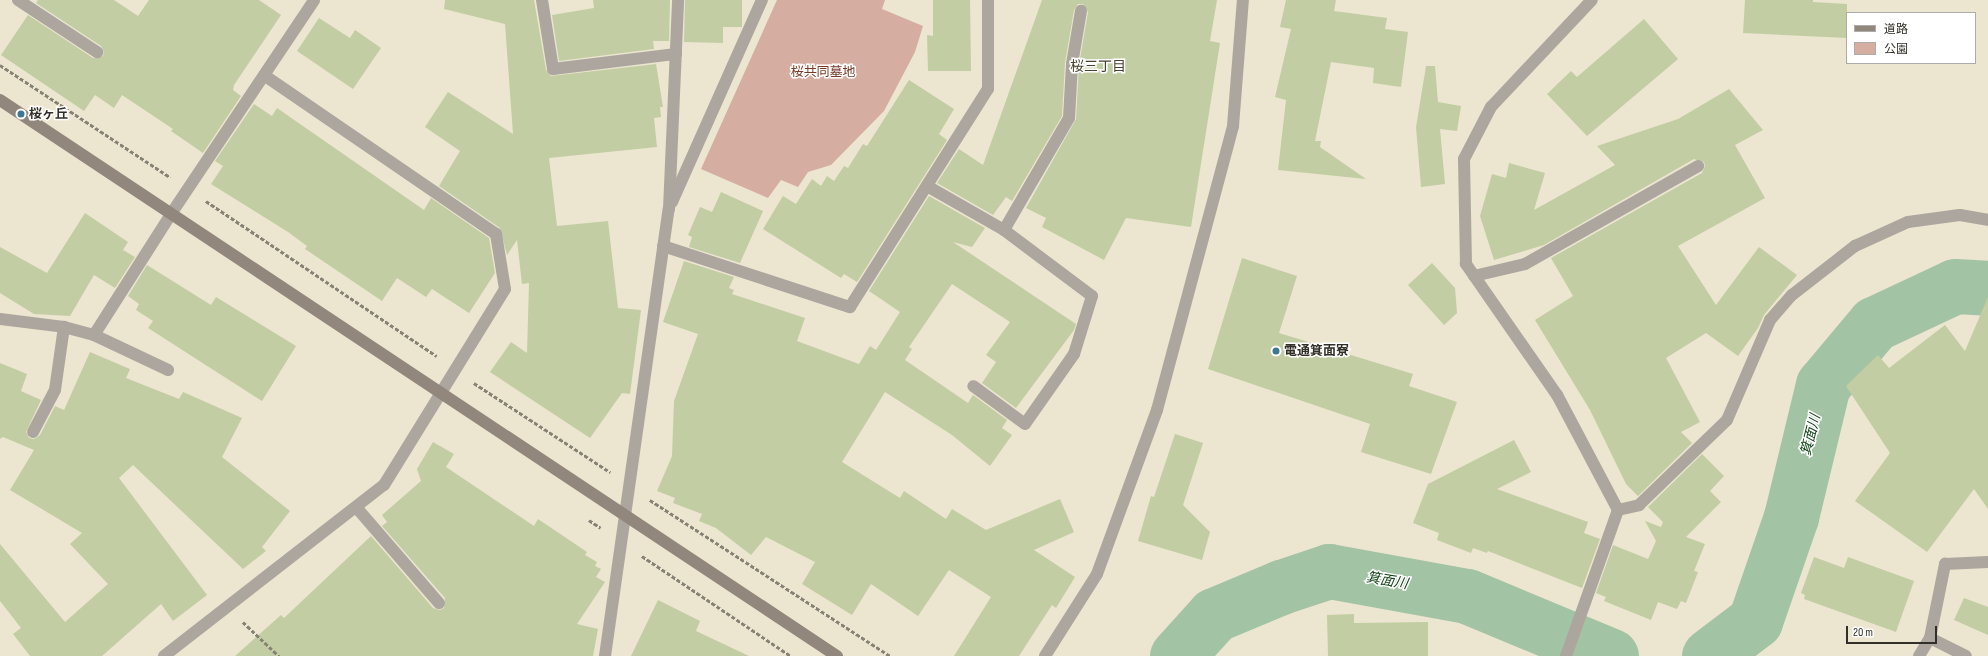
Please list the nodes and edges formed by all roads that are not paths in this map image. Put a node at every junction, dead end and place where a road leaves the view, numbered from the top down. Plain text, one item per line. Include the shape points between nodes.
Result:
1 (18, 0) edge
2 (314, 0) edge
3 (542, 0) edge
4 (678, 0) edge
5 (762, 0) edge
6 (988, 0) edge
7 (1243, 0) edge
8 (1592, 0) edge
9 (1081, 11) dead end
10 (97, 52) dead end
11 (676, 54) junction
12 (264, 75) junction
13 (0, 100) edge
14 (1698, 166) dead end
15 (927, 186) junction
16 (669, 209) junction
17 (171, 214) junction
18 (1988, 220) edge
19 (1004, 230) junction
20 (663, 246) junction
21 (1474, 276) junction
22 (0, 319) edge
23 (64, 327) junction
24 (94, 335) junction
25 (168, 370) dead end
26 (973, 386) dead end
27 (442, 393) junction
28 (33, 432) dead end
29 (356, 507) junction
30 (1618, 510) junction
31 (626, 515) junction
32 (1988, 562) edge
33 (439, 604) dead end
34 (1930, 638) junction
35 (164, 656) edge
36 (605, 656) edge
37 (837, 656) edge
38 (1046, 656) edge
39 (1566, 656) edge
40 (1919, 656) edge
41 (1966, 656) edge

1 - 10 street
2 - 12 street
3 - 11 street via 552,69
4 - 11 street
5 - 16 street
6 - 15 street via 988,89
7 - 38 street via 1233,126 1157,410 1097,574
8 - 21 street via 1491,107 1464,159 1466,264
9 - 19 street via 1072,64 1068,118
11 - 16 street
12 - 17 street
12 - 27 street via 496,234 505,289
13 - 17 street
14 - 21 street via 1525,264
15 - 19 street
15 - 20 street via 850,307
16 - 20 street
17 - 24 street
17 - 27 street
18 - 30 street via 1960,215 1908,222 1848,250 1792,295 1770,320 1726,420 1639,505
19 - 26 street via 1092,296 1074,354 1025,424
20 - 31 street
21 - 30 street via 1557,395
22 - 23 street
23 - 24 street
23 - 28 street via 55,390
24 - 25 street
27 - 29 street via 384,485
27 - 31 street
29 - 33 street
29 - 35 street
30 - 39 street
31 - 36 street
31 - 37 street
32 - 34 street via 1945,564
34 - 40 street
34 - 41 street

